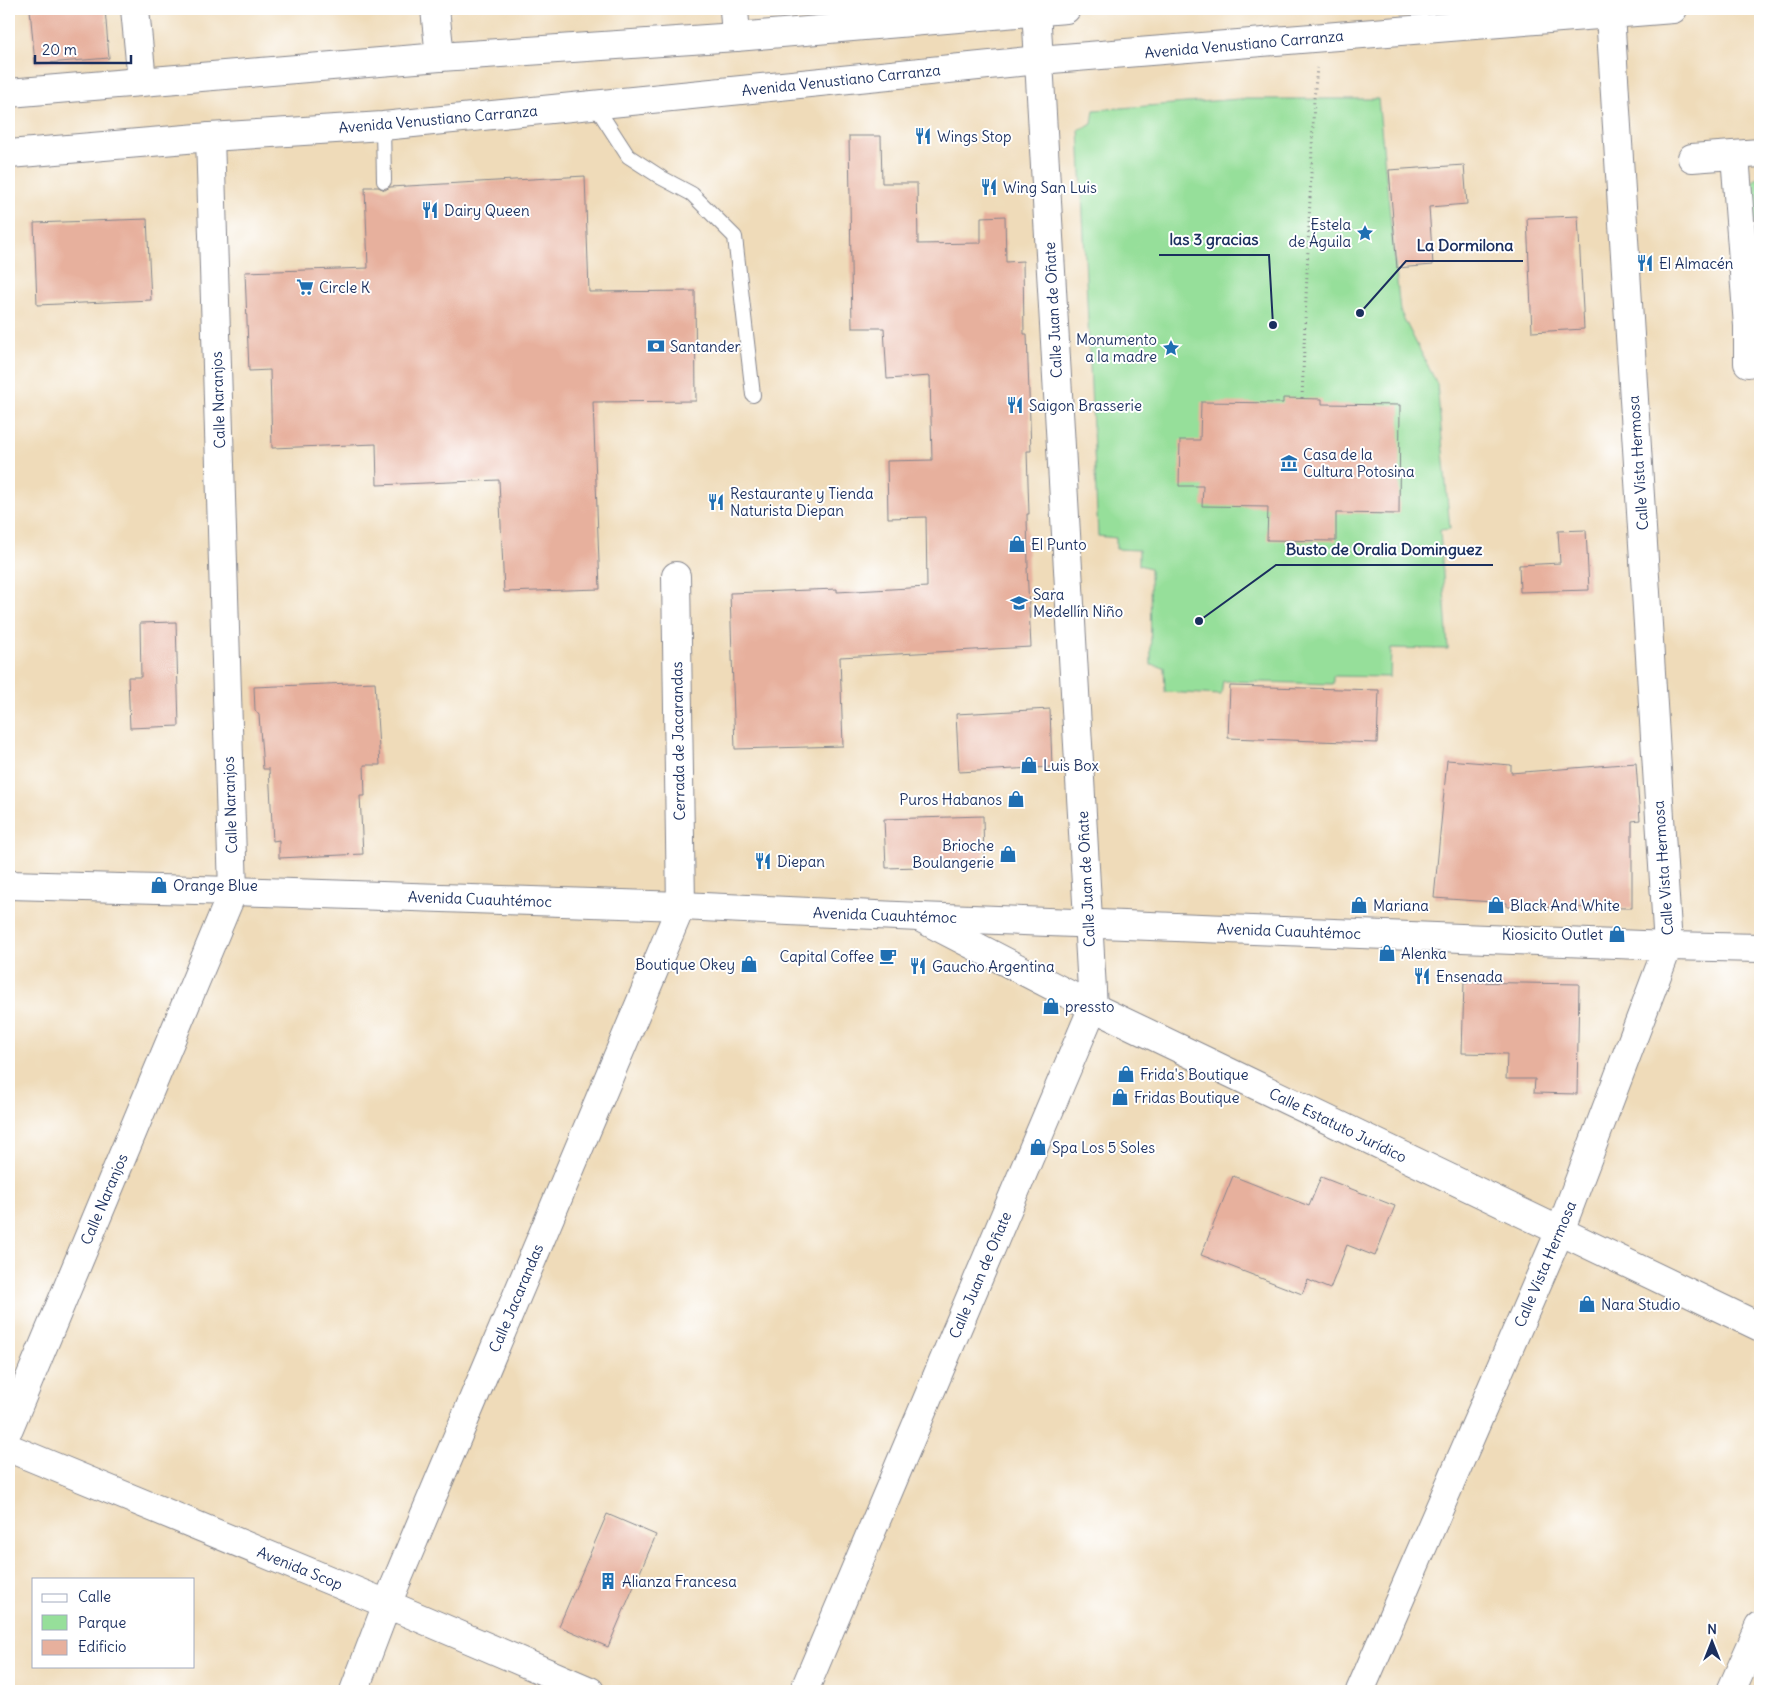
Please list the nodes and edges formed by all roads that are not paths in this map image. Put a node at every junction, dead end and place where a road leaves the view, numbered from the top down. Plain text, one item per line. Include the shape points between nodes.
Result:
1 (135, 9) edge
2 (435, 9) edge
3 (734, 9) edge
4 (1066, 9) edge
5 (1673, 9) edge
6 (1036, 10) edge
7 (1610, 14) junction
8 (736, 37) junction
9 (440, 57) junction
10 (1039, 60) junction
11 (142, 81) junction
12 (9, 93) edge
13 (596, 104) junction
14 (383, 126) junction
15 (210, 137) junction
16 (9, 154) edge
17 (1747, 154) edge
18 (1692, 158) dead end
19 (384, 181) dead end
20 (1754, 326) edge
21 (1748, 363) dead end
22 (753, 395) dead end
23 (676, 576) dead end
24 (9, 886) edge
25 (233, 891) junction
26 (680, 906) junction
27 (920, 917) junction
28 (1088, 923) junction
29 (1668, 946) junction
30 (1760, 948) edge
31 (1093, 1007) junction
32 (1560, 1231) junction
33 (1760, 1327) edge
34 (9, 1428) edge
35 (9, 1448) edge
36 (387, 1604) junction
37 (1760, 1626) edge
38 (354, 1691) edge
39 (590, 1691) edge
40 (804, 1691) edge
41 (1360, 1691) edge
42 (1731, 1691) edge

1 - 11 street
2 - 9 street
3 - 8 street
4 - 6 street
5 - 7 street, Avenida Venustiano Carranza
6 - 8 street
6 - 10 street, Calle Juan de Oñate
7 - 10 street, Avenida Venustiano Carranza
7 - 29 street, Calle Vista Hermosa
8 - 9 street
9 - 11 street
10 - 13 street, Avenida Venustiano Carranza
10 - 28 street, Calle Juan de Oñate
11 - 12 street
13 - 14 street, Avenida Venustiano Carranza
13 - 22 lane via 628,156 692,194 735,237
14 - 15 street, Avenida Venustiano Carranza
14 - 19 lane
15 - 16 street, Avenida Venustiano Carranza
15 - 25 street, Calle Naranjos
17 - 18 street
17 - 20 street
20 - 21 street
23 - 26 street, Cerrada de Jacarandas
24 - 25 street, Avenida Cuauhtémoc
25 - 26 street, Avenida Cuauhtémoc
25 - 34 street, Calle Naranjos
26 - 27 street, Avenida Cuauhtémoc
26 - 36 street, Calle Jacarandas
27 - 28 street, Avenida Cuauhtémoc
27 - 31 street, Calle Estatuto Jurídico
28 - 29 street, Avenida Cuauhtémoc
28 - 31 street, Calle Juan de Oñate
29 - 30 street, Avenida Cuauhtémoc
29 - 32 street, Calle Vista Hermosa
31 - 32 street, Calle Estatuto Jurídico
31 - 40 street, Calle Juan de Oñate
32 - 33 street, Calle Estatuto Jurídico
32 - 41 street, Calle Vista Hermosa
35 - 36 street, Avenida Scop
36 - 38 street, Calle Jacarandas
36 - 39 street, Avenida Scop
37 - 42 street

